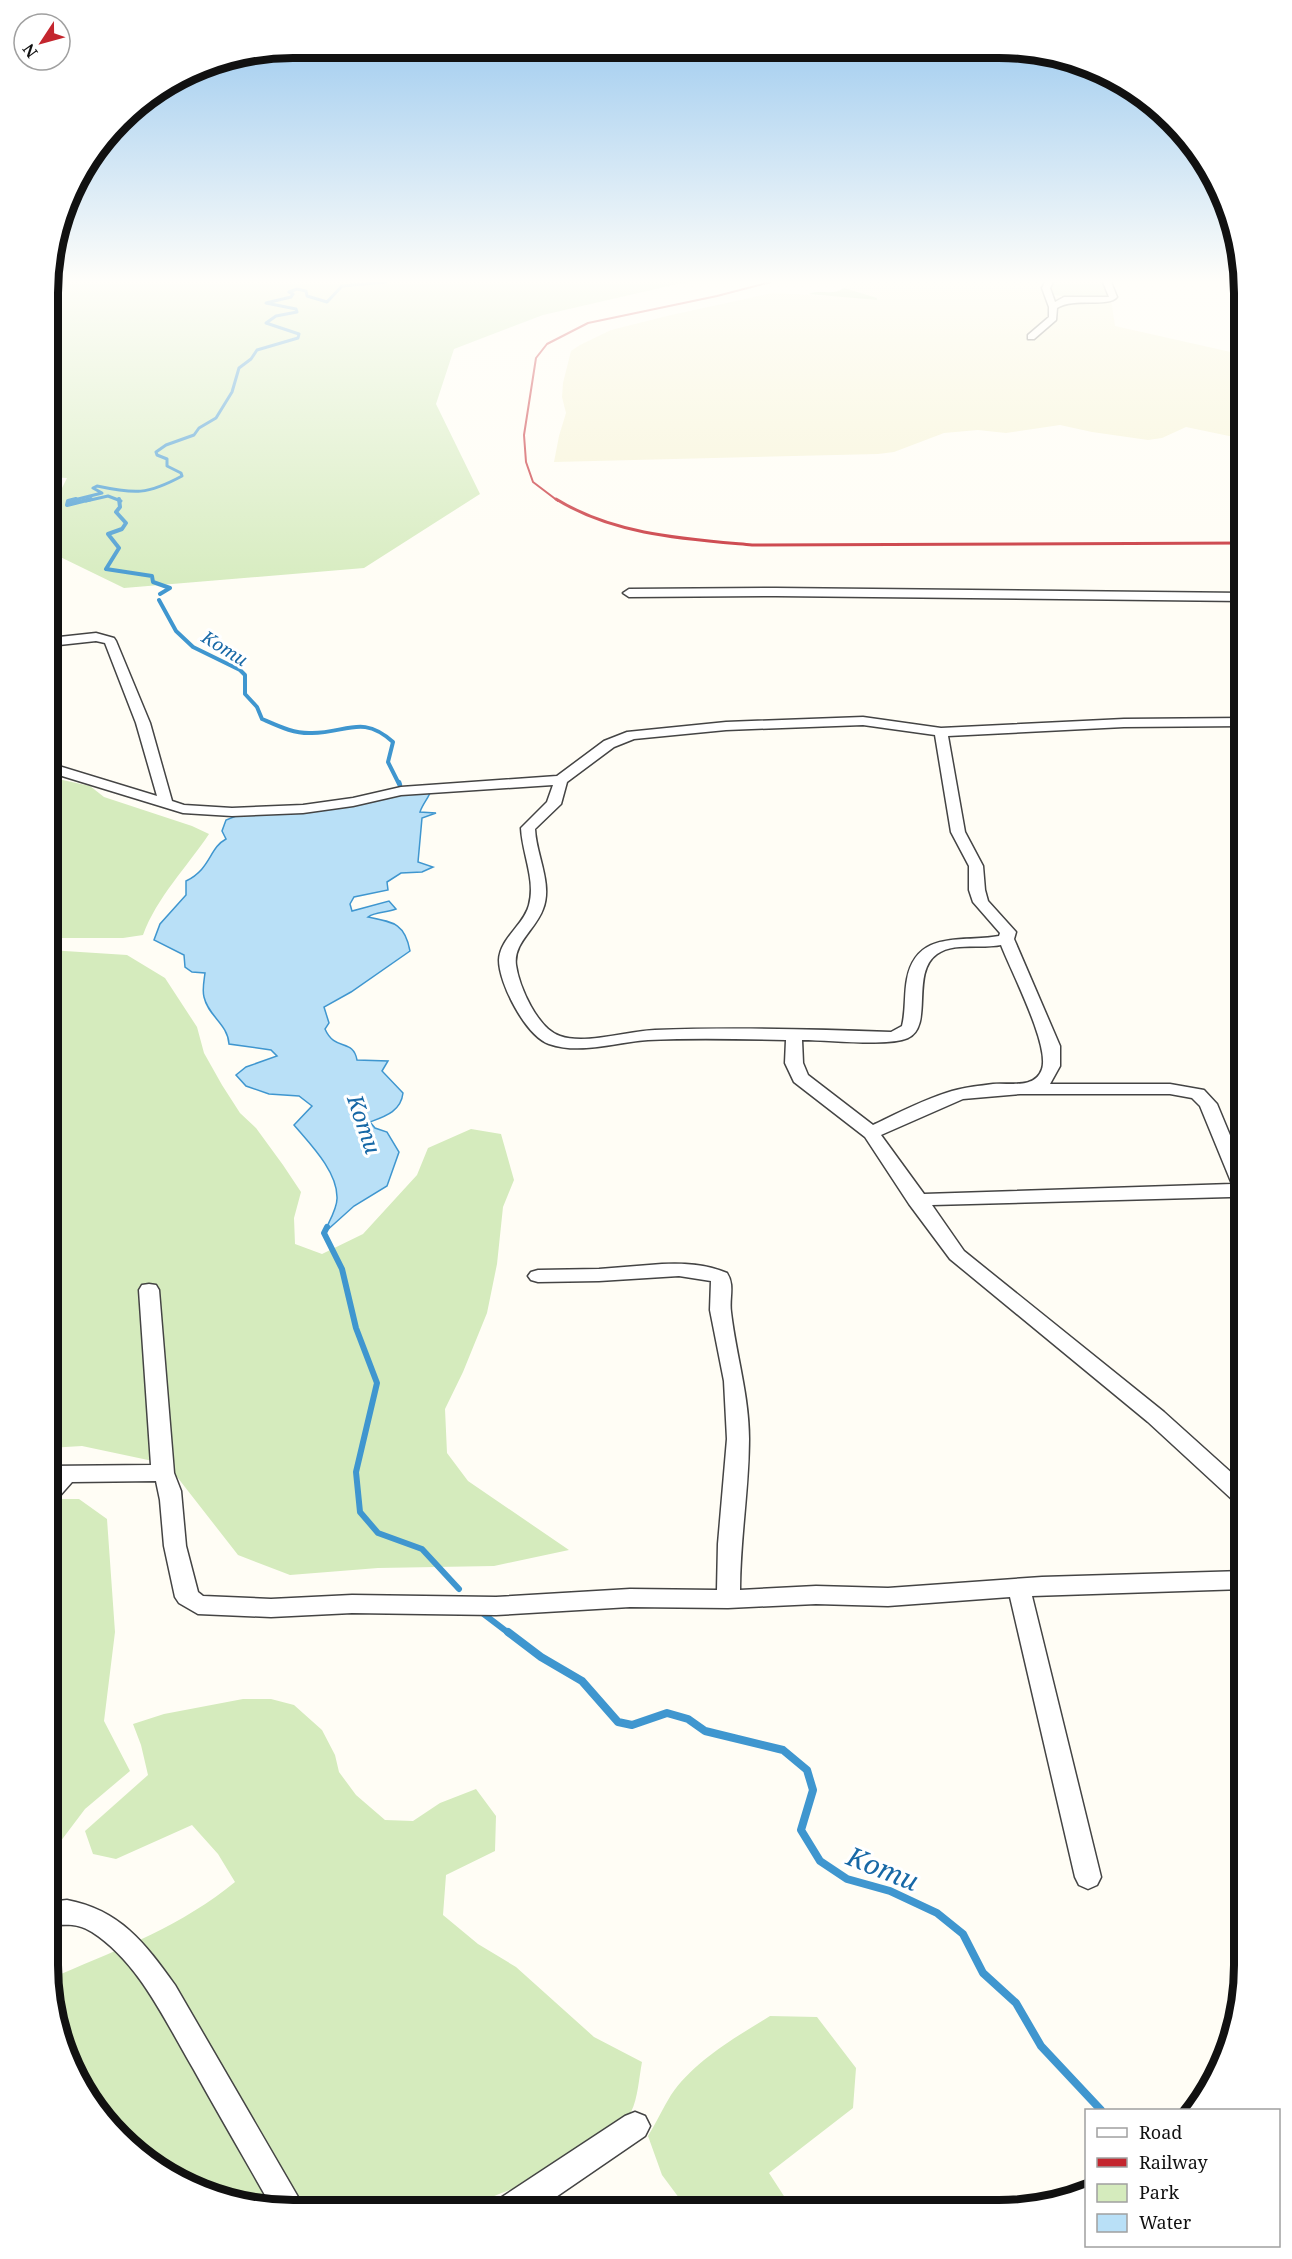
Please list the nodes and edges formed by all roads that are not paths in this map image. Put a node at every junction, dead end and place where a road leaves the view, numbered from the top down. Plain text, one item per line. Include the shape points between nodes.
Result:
1 (629, 593) dead end
2 (1234, 597) edge
3 (58, 641) edge
4 (1234, 722) edge
5 (941, 732) junction
6 (58, 770) edge
7 (561, 780) junction
8 (166, 804) junction
9 (1006, 939) junction
10 (794, 1033) junction
11 (994, 1089) junction
12 (871, 1133) junction
13 (1234, 1165) edge
14 (1234, 1190) edge
15 (916, 1200) junction
16 (538, 1276) dead end
17 (149, 1290) dead end
18 (163, 1473) junction
19 (58, 1474) edge
20 (1234, 1488) edge
21 (1234, 1580) edge
22 (1019, 1588) junction
23 (728, 1599) junction
24 (1088, 1877) dead end
25 (58, 1912) edge
26 (634, 2126) dead end
27 (285, 2200) edge
28 (525, 2200) edge

1 - 2 street
3 - 8 street via 96,637 110,641 143,723
4 - 5 street
5 - 7 street via 863,721 759,724 632,735 609,744
5 - 9 street via 958,832 976,866 981,902 1008,932
6 - 8 street
7 - 8 street via 412,790 303,809 202,811
7 - 10 street via 554,804 528,828 537,904 531,920 508,951 508,967 532,1024 544,1035 581,1043 638,1035
9 - 10 street via 947,945 932,951 920,963 913,984 911,1024 905,1033 892,1037
9 - 11 street via 1051,1046 1053,1060 1050,1072 1041,1082 1029,1087
10 - 12 street via 794,1063 800,1078
11 - 12 street via 957,1095
11 - 13 street via 1170,1089 1198,1095 1209,1104
12 - 15 street
14 - 15 street
15 - 20 street via 957,1255 1156,1417
16 - 23 street via 666,1270 710,1271 720,1277 720,1310 734,1381 738,1439
17 - 18 street
18 - 19 street
18 - 23 street via 168,1481 174,1544 187,1597 198,1605 496,1606 630,1598
21 - 22 street
22 - 23 street via 888,1597
22 - 24 street
25 - 27 street via 74,1910 99,1920 149,1971
26 - 28 street

